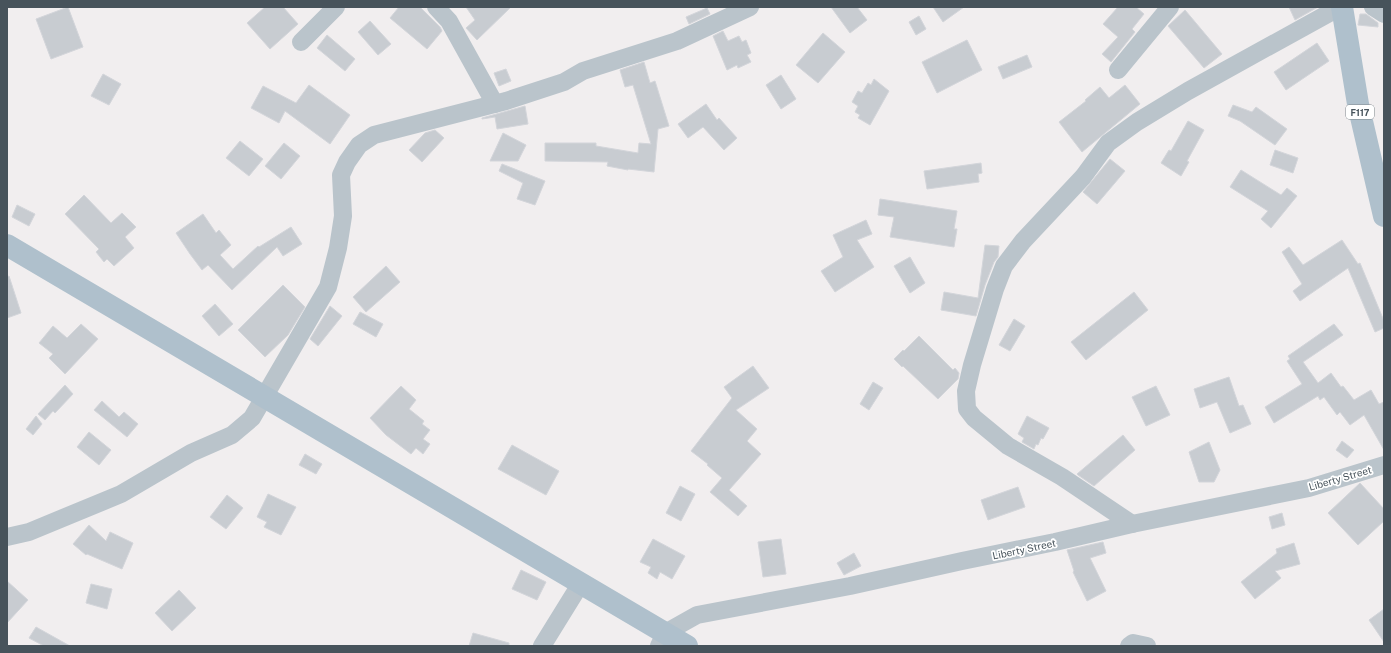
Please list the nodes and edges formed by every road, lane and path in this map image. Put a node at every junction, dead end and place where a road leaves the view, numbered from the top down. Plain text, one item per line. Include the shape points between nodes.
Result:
1 (336, 7) edge
2 (436, 7) edge
3 (750, 7) edge
4 (1170, 7) edge
5 (1341, 7) edge
6 (1373, 7) edge
7 (1384, 14) edge
8 (301, 42) dead end
9 (1118, 70) dead end
10 (495, 104) junction
11 (1378, 166) edge
12 (1384, 216) edge
13 (7, 245) edge
14 (265, 396) junction
15 (1384, 465) edge
16 (1132, 524) junction
17 (7, 537) edge
18 (581, 583) junction
19 (662, 639) edge
20 (542, 646) edge
21 (687, 646) edge
22 (1129, 646) edge
23 (1147, 646) edge

1 - 8 street
2 - 10 street via 449,21
3 - 10 street via 677,41 583,71 564,82
4 - 9 street
5 - 11 main road, F117 via 1358,104
5 - 16 street via 1188,91 1108,143 1084,177 1004,266 972,365 966,391 967,409 1008,446 1062,477
6 - 7 street
10 - 14 street via 374,135 358,145 341,175 343,216 328,288
11 - 12 main road, F117
13 - 14 main road
14 - 17 street via 252,418 232,435 191,453 121,494 29,532
14 - 18 main road
15 - 16 street, Liberty Street via 1309,488
16 - 19 street, Liberty Street via 850,586 697,615
18 - 19 main road
18 - 20 street
19 - 21 main road
22 - 23 street via 1133,643

